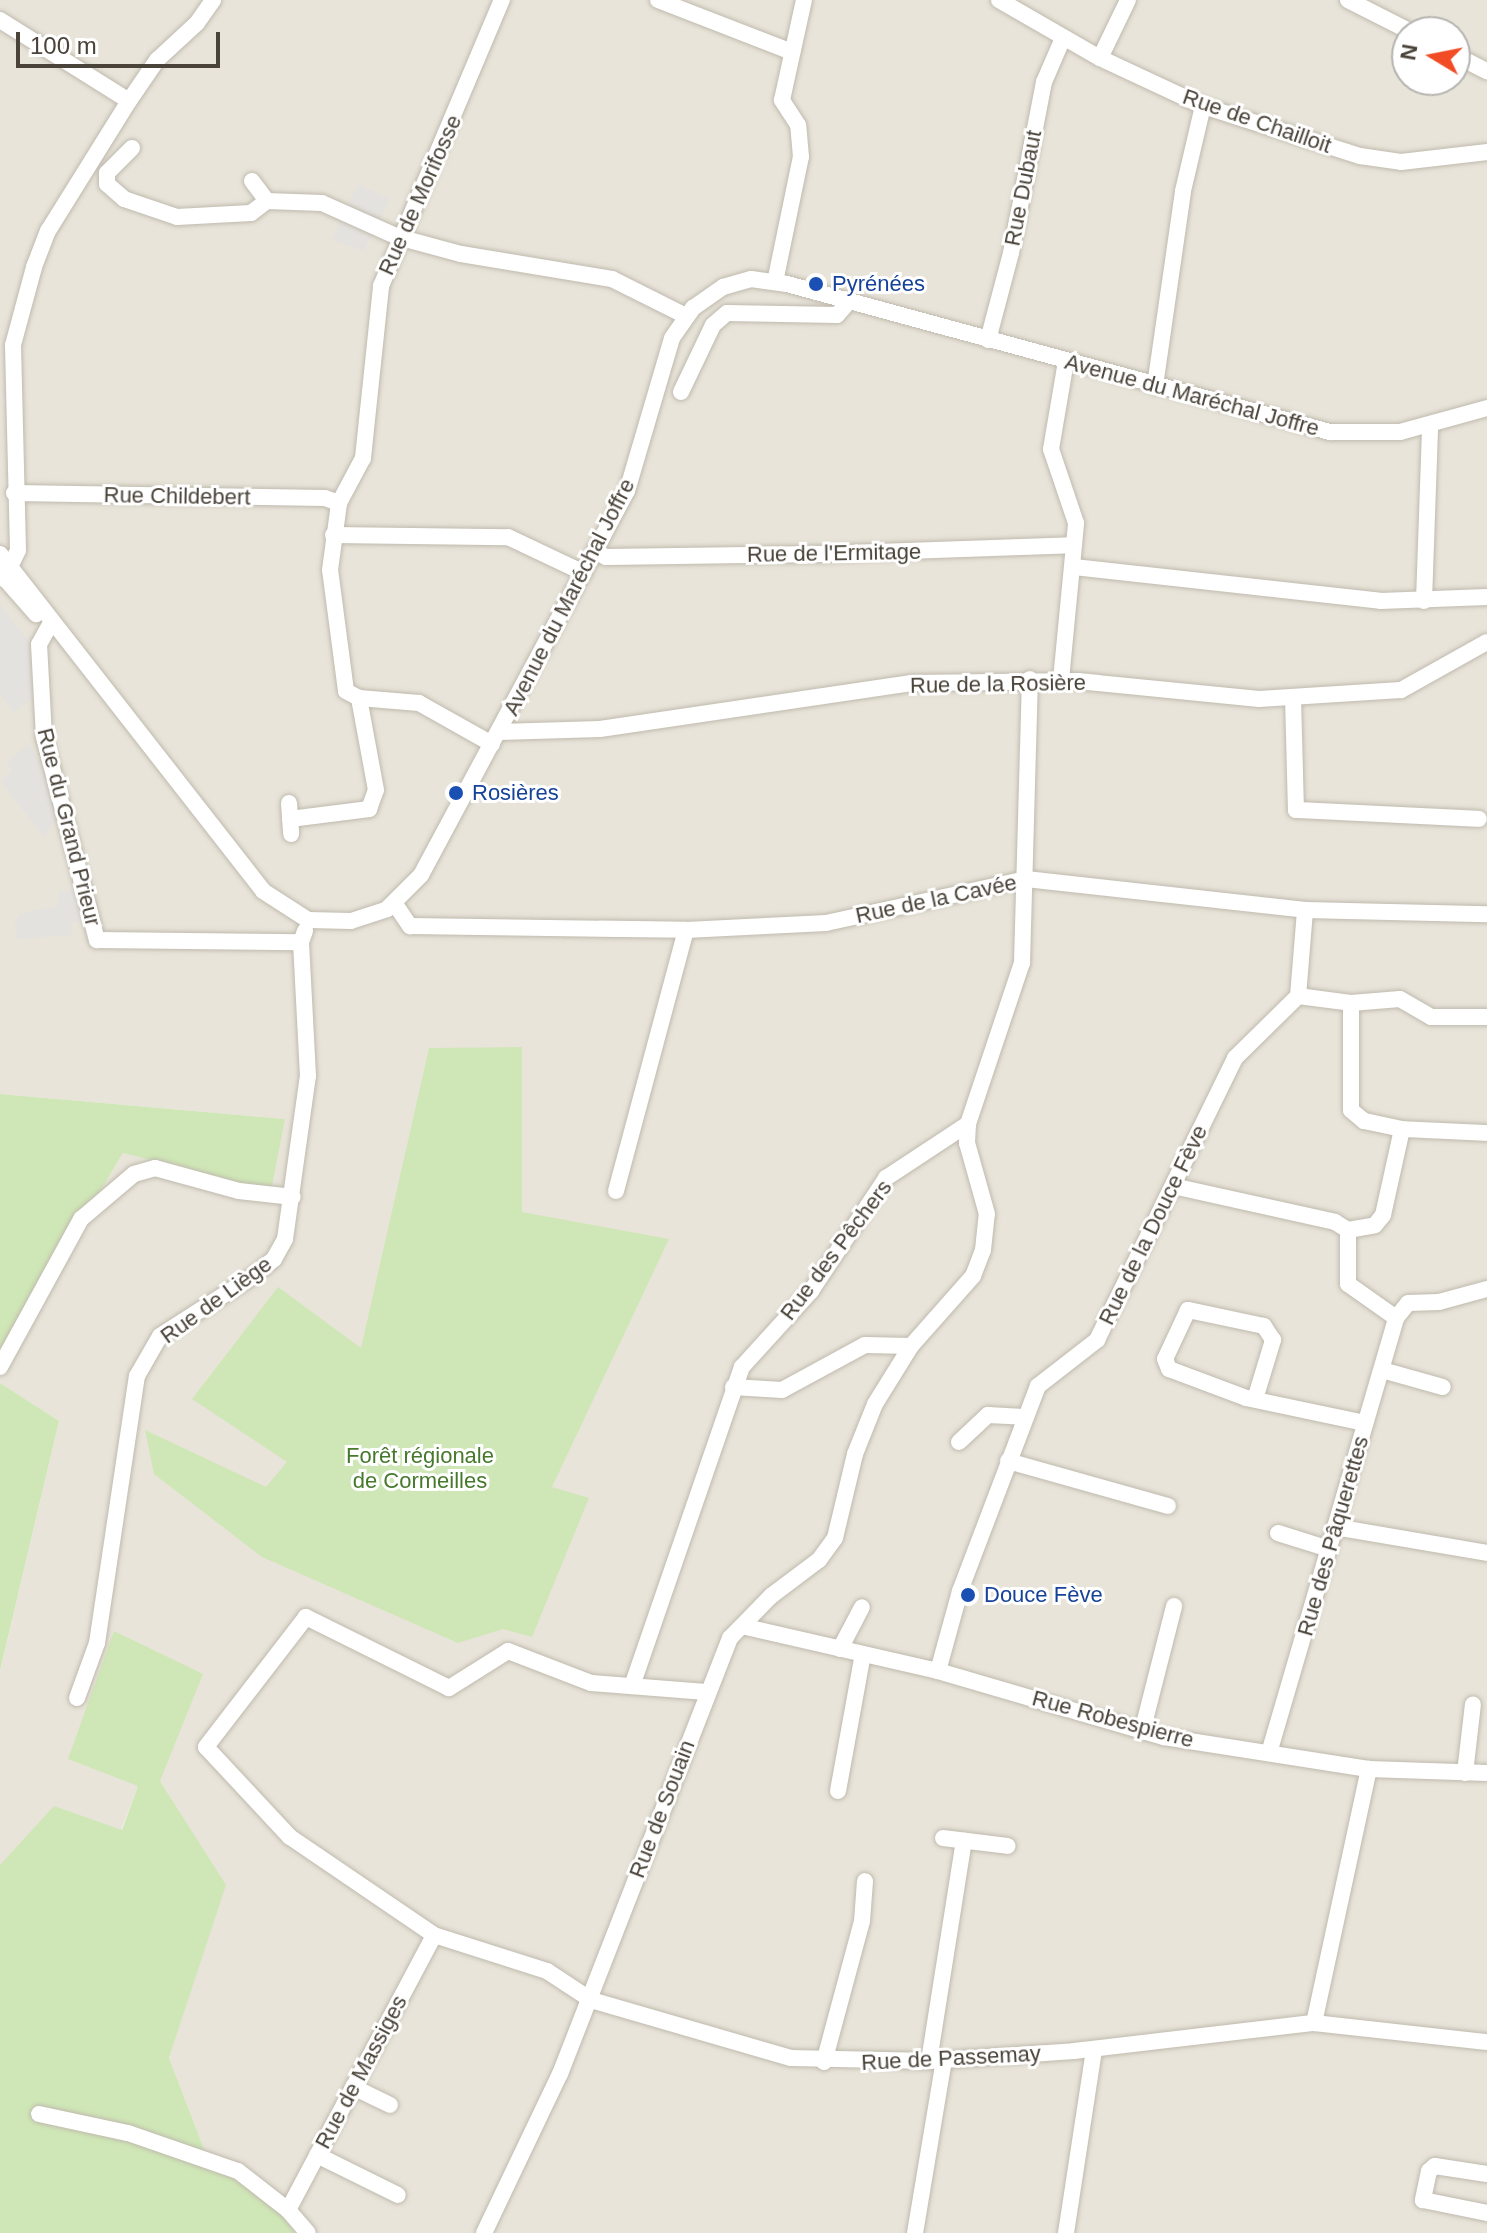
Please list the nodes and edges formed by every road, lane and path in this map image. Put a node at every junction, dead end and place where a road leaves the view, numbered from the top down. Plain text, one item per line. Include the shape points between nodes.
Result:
1 (213, 0) edge
2 (502, 0) edge
3 (658, 0) edge
4 (804, 0) edge
5 (999, 0) edge
6 (1128, 0) edge
7 (1356, 2) edge
8 (0, 20) edge
9 (1391, 21) edge
10 (1063, 38) junction
11 (792, 52) junction
12 (1100, 58) junction
13 (129, 101) junction
14 (1203, 106) junction
15 (132, 148) dead end
16 (97, 152) junction
17 (1487, 152) edge
18 (118, 163) junction
19 (252, 181) dead end
20 (267, 201) junction
21 (398, 237) junction
22 (775, 282) junction
23 (849, 301) junction
24 (686, 316) junction
25 (988, 340) junction
26 (7, 342) edge
27 (1066, 361) junction
28 (1155, 386) junction
29 (681, 392) dead end
30 (1487, 408) edge
31 (1430, 427) junction
32 (14, 493) junction
33 (339, 503) junction
34 (333, 535) junction
35 (1072, 545) junction
36 (596, 552) junction
37 (0, 554) edge
38 (1074, 567) junction
39 (584, 573) junction
40 (6, 574) edge
41 (1487, 597) edge
42 (1424, 601) junction
43 (50, 623) junction
44 (1487, 642) edge
45 (1030, 679) junction
46 (1061, 680) junction
47 (1293, 697) junction
48 (359, 698) junction
49 (496, 738) junction
50 (290, 819) dead end
51 (1479, 819) dead end
52 (1026, 879) junction
53 (395, 904) junction
54 (1305, 910) junction
55 (1487, 914) edge
56 (308, 920) junction
57 (686, 930) junction
58 (301, 942) junction
59 (1298, 996) junction
60 (1351, 1003) junction
61 (1487, 1017) edge
62 (968, 1124) junction
63 (1402, 1129) junction
64 (1487, 1133) edge
65 (1173, 1186) junction
66 (616, 1191) dead end
67 (293, 1197) junction
68 (1348, 1230) junction
69 (1487, 1289) edge
70 (1396, 1318) junction
71 (911, 1346) junction
72 (0, 1367) edge
73 (1382, 1370) junction
74 (733, 1387) junction
75 (1443, 1387) dead end
76 (1256, 1396) junction
77 (1024, 1417) junction
78 (1365, 1423) junction
79 (959, 1442) dead end
80 (1008, 1461) junction
81 (1168, 1506) dead end
82 (1335, 1527) junction
83 (1278, 1533) dead end
84 (1329, 1549) junction
85 (1487, 1553) edge
86 (1174, 1606) dead end
87 (862, 1607) dead end
88 (746, 1627) junction
89 (840, 1649) junction
90 (863, 1654) junction
91 (938, 1671) junction
92 (632, 1686) junction
93 (706, 1692) junction
94 (77, 1698) dead end
95 (1473, 1704) dead end
96 (1142, 1732) junction
97 (1269, 1753) junction
98 (1369, 1769) junction
99 (1465, 1773) junction
100 (1487, 1773) edge
101 (838, 1791) dead end
102 (943, 1838) dead end
103 (964, 1841) junction
104 (1008, 1846) dead end
105 (865, 1881) dead end
106 (434, 1935) junction
107 (591, 2000) junction
108 (1314, 2023) junction
109 (1487, 2042) edge
110 (1094, 2049) junction
111 (937, 2061) junction
112 (824, 2062) junction
113 (353, 2087) junction
114 (390, 2105) dead end
115 (39, 2114) dead end
116 (317, 2155) junction
117 (1487, 2174) edge
118 (398, 2195) dead end
119 (288, 2210) junction
120 (1487, 2213) edge
121 (308, 2233) edge
122 (484, 2233) edge
123 (915, 2233) edge
124 (1066, 2233) edge

1 - 13 street via 157,60
2 - 21 street, Rue de Morifosse
3 - 11 street
4 - 11 street
5 - 10 street, Rue de Chailloit
6 - 12 street
7 - 9 street
8 - 13 street
10 - 12 street, Rue de Chailloit
10 - 25 street, Rue Dubaut via 1044,82 1011,253
11 - 22 street via 782,100 798,125 801,157
12 - 14 street, Rue de Chailloit
13 - 16 street
14 - 17 street, Rue de Chailloit via 1380,160
14 - 28 street via 1183,191
15 - 18 street
16 - 18 street
16 - 26 street via 48,231
18 - 20 street via 107,173 107,184 124,199 177,217 251,213
19 - 20 street
20 - 21 street via 322,203
21 - 24 street via 508,264 612,279
21 - 33 street, Rue de Morifosse via 376,303 363,458
22 - 23 street, Avenue du Maréchal Joffre
22 - 24 street, Avenue du Maréchal Joffre via 732,283 707,295
23 - 25 street, Avenue du Maréchal Joffre
23 - 29 street via 837,315 727,313 713,325
24 - 36 street, Avenue du Maréchal Joffre via 668,348 630,481
25 - 27 street, Avenue du Maréchal Joffre
26 - 32 street
27 - 28 street, Avenue du Maréchal Joffre
27 - 35 street via 1051,449 1076,523
28 - 31 street, Avenue du Maréchal Joffre via 1330,432 1376,434
30 - 31 street, Avenue du Maréchal Joffre
31 - 42 street
32 - 33 street, Rue Childebert via 325,498
32 - 40 street via 18,550
33 - 34 street, Rue de Morifosse
34 - 39 street via 508,537
34 - 48 street, Rue de Morifosse via 331,601 337,649 346,691
35 - 36 street, Rue de l'Ermitage via 819,554 606,557
35 - 38 street
36 - 39 street, Avenue du Maréchal Joffre
37 - 40 street
38 - 42 street via 1230,587
38 - 46 street
39 - 49 street, Avenue du Maréchal Joffre
40 - 43 street, Avenue du Maréchal Joffre via 31,609
40 - 43 street, Avenue du Maréchal Joffre via 26,586
41 - 42 street
43 - 56 street, Avenue du Maréchal Joffre via 253,881 282,908
43 - 58 street, Rue du Grand Prieur via 39,644 44,737 97,940
44 - 47 street, Rue de la Rosière via 1401,690
45 - 46 street, Rue de la Rosière
45 - 49 street, Rue de la Rosière via 881,687 600,729
45 - 52 street
46 - 47 street, Rue de la Rosière via 1259,699
47 - 51 street via 1296,810
48 - 49 street via 419,703
48 - 50 street via 374,801 358,813
49 - 53 street, Avenue du Maréchal Joffre via 421,875
52 - 54 street, Rue de la Cavée
52 - 57 street, Rue de la Cavée via 826,923
52 - 62 street via 1022,963
53 - 56 street, Avenue du Maréchal Joffre via 351,921
53 - 57 street, Rue de la Cavée via 410,926
54 - 55 street, Rue de la Cavée
54 - 59 street
56 - 58 street
57 - 66 street
58 - 67 street, Rue de Liège via 308,1076
59 - 60 street
59 - 65 street, Rue de la Douce Fève via 1235,1058
60 - 61 street via 1400,999 1431,1017
60 - 63 street via 1351,1110 1364,1121
62 - 71 street, Rue de Souain via 967,1143 987,1214 983,1250 973,1276
62 - 74 street, Rue des Pêchers via 886,1178 811,1291 742,1367
63 - 64 street
63 - 68 street via 1383,1215 1375,1225
65 - 68 street via 1335,1222
65 - 77 street, Rue de la Douce Fève via 1097,1340 1038,1386
67 - 72 street via 239,1191 155,1168 134,1174 81,1219
67 - 94 street, Rue de Liège via 285,1239 274,1259 160,1336 137,1376 97,1643
68 - 70 street via 1348,1284
69 - 70 street via 1439,1302 1408,1303
70 - 73 street, Rue des Pâquerettes
71 - 74 street via 865,1345 782,1390
71 - 88 street, Rue de Souain via 875,1404 835,1538 819,1560 771,1596
73 - 75 street
73 - 78 street, Rue des Pâquerettes
74 - 92 street, Rue des Pêchers
76 - 76 street via 1204,1385 1169,1369 1165,1359 1188,1310 1264,1326 1273,1340
76 - 78 street
77 - 79 street via 988,1415
77 - 80 street, Rue de la Douce Fève
78 - 82 street, Rue des Pâquerettes
80 - 81 street
80 - 91 street, Rue de la Douce Fève via 960,1591
82 - 84 street, Rue des Pâquerettes
82 - 85 street
83 - 84 street
84 - 97 street, Rue des Pâquerettes
86 - 96 street
87 - 89 street
88 - 89 street, Rue Robespierre
88 - 93 street, Rue de Souain via 730,1638
89 - 90 street, Rue Robespierre
90 - 91 street, Rue Robespierre
90 - 101 street
91 - 96 street, Rue Robespierre
92 - 93 street
92 - 106 street, Rue de Passemay via 591,1683 508,1651 449,1688 306,1617 206,1747 290,1837
93 - 107 street, Rue de Souain
95 - 99 street
96 - 97 street, Rue Robespierre
97 - 98 street, Rue Robespierre
98 - 99 street, Rue Robespierre
98 - 108 street
99 - 100 street, Rue Robespierre
102 - 103 street
103 - 104 street
103 - 111 street
105 - 112 street via 862,1921
106 - 107 street, Rue de Passemay via 547,1971
106 - 113 street, Rue de Massiges
107 - 112 street, Rue de Passemay via 759,2050
107 - 122 street, Rue de Souain
108 - 109 street, Rue de Passemay
108 - 110 street, Rue de Passemay
110 - 111 street, Rue de Passemay
110 - 124 street
111 - 112 street, Rue de Passemay
111 - 123 street
113 - 114 street
113 - 116 street, Rue de Massiges
115 - 119 street via 128,2133 238,2171
116 - 118 street
116 - 119 street, Rue de Massiges
117 - 120 street via 1435,2166 1423,2200
119 - 121 street

